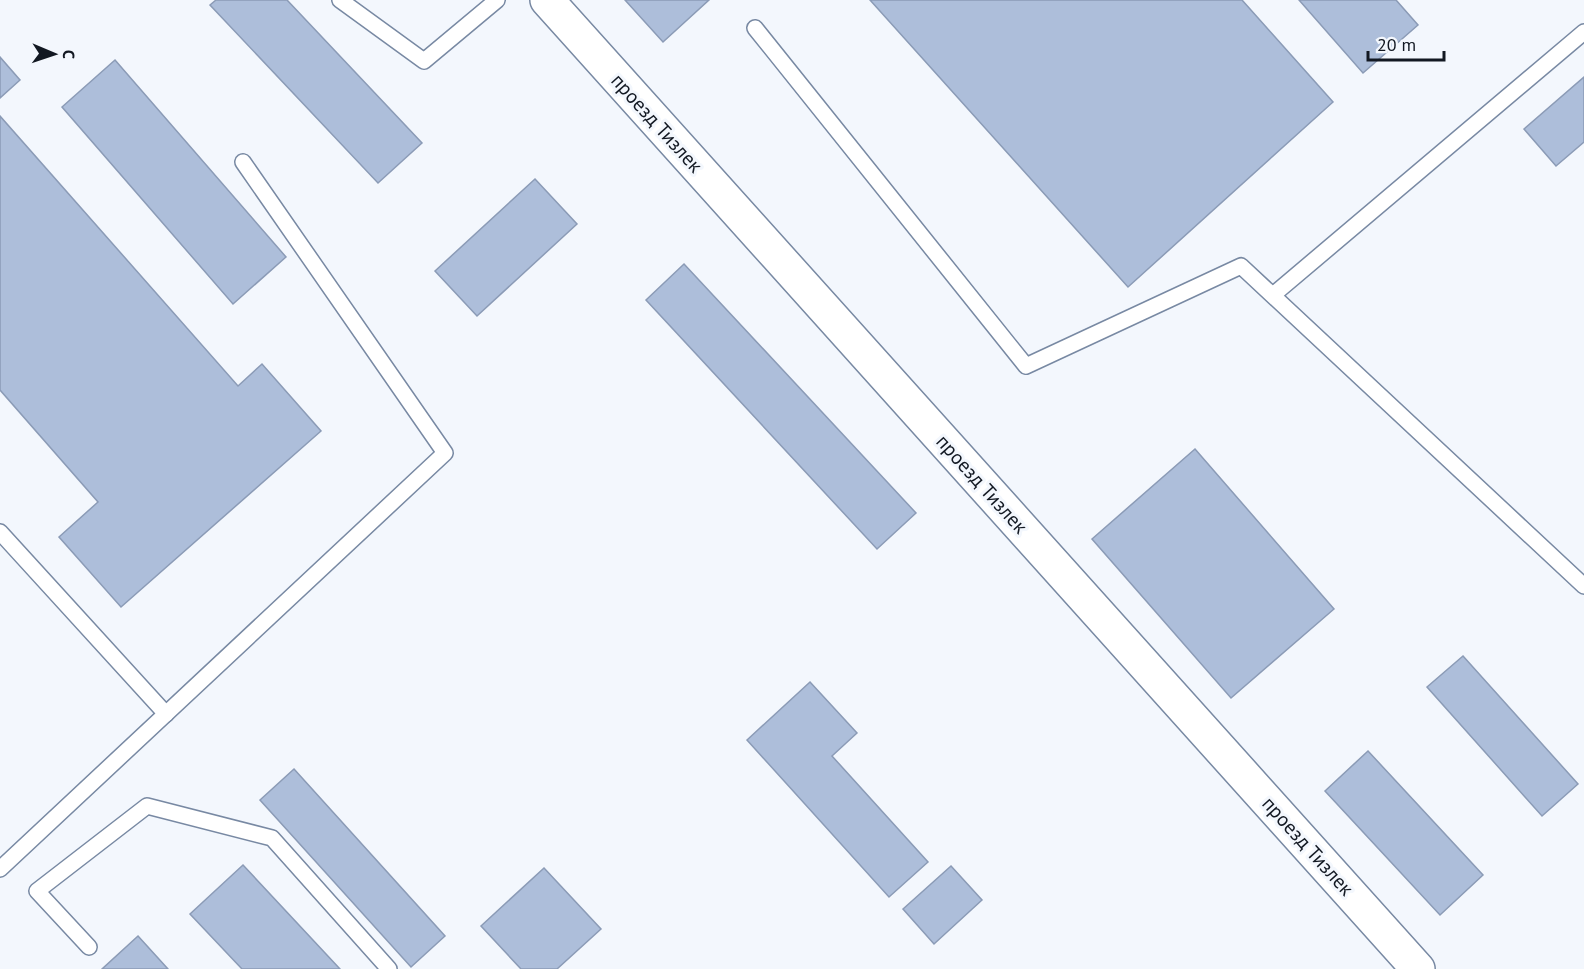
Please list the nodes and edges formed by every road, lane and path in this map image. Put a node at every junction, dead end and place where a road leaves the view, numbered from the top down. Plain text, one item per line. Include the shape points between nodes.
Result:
1 (340, 0) edge
2 (497, 0) edge
3 (546, 0) edge
4 (754, 28) dead end
5 (1584, 32) edge
6 (243, 162) dead end
7 (1273, 295) junction
8 (0, 532) edge
9 (1584, 586) edge
10 (166, 714) junction
11 (0, 869) edge
12 (89, 947) dead end
13 (389, 969) edge
14 (1418, 969) edge

1 - 2 lane via 424,61
3 - 14 street, проезд Тизлек
4 - 7 lane via 1026,366 1241,266
5 - 7 lane
6 - 10 lane via 446,453
7 - 9 lane
8 - 10 lane
10 - 11 lane
12 - 13 lane via 37,891 147,806 272,838

